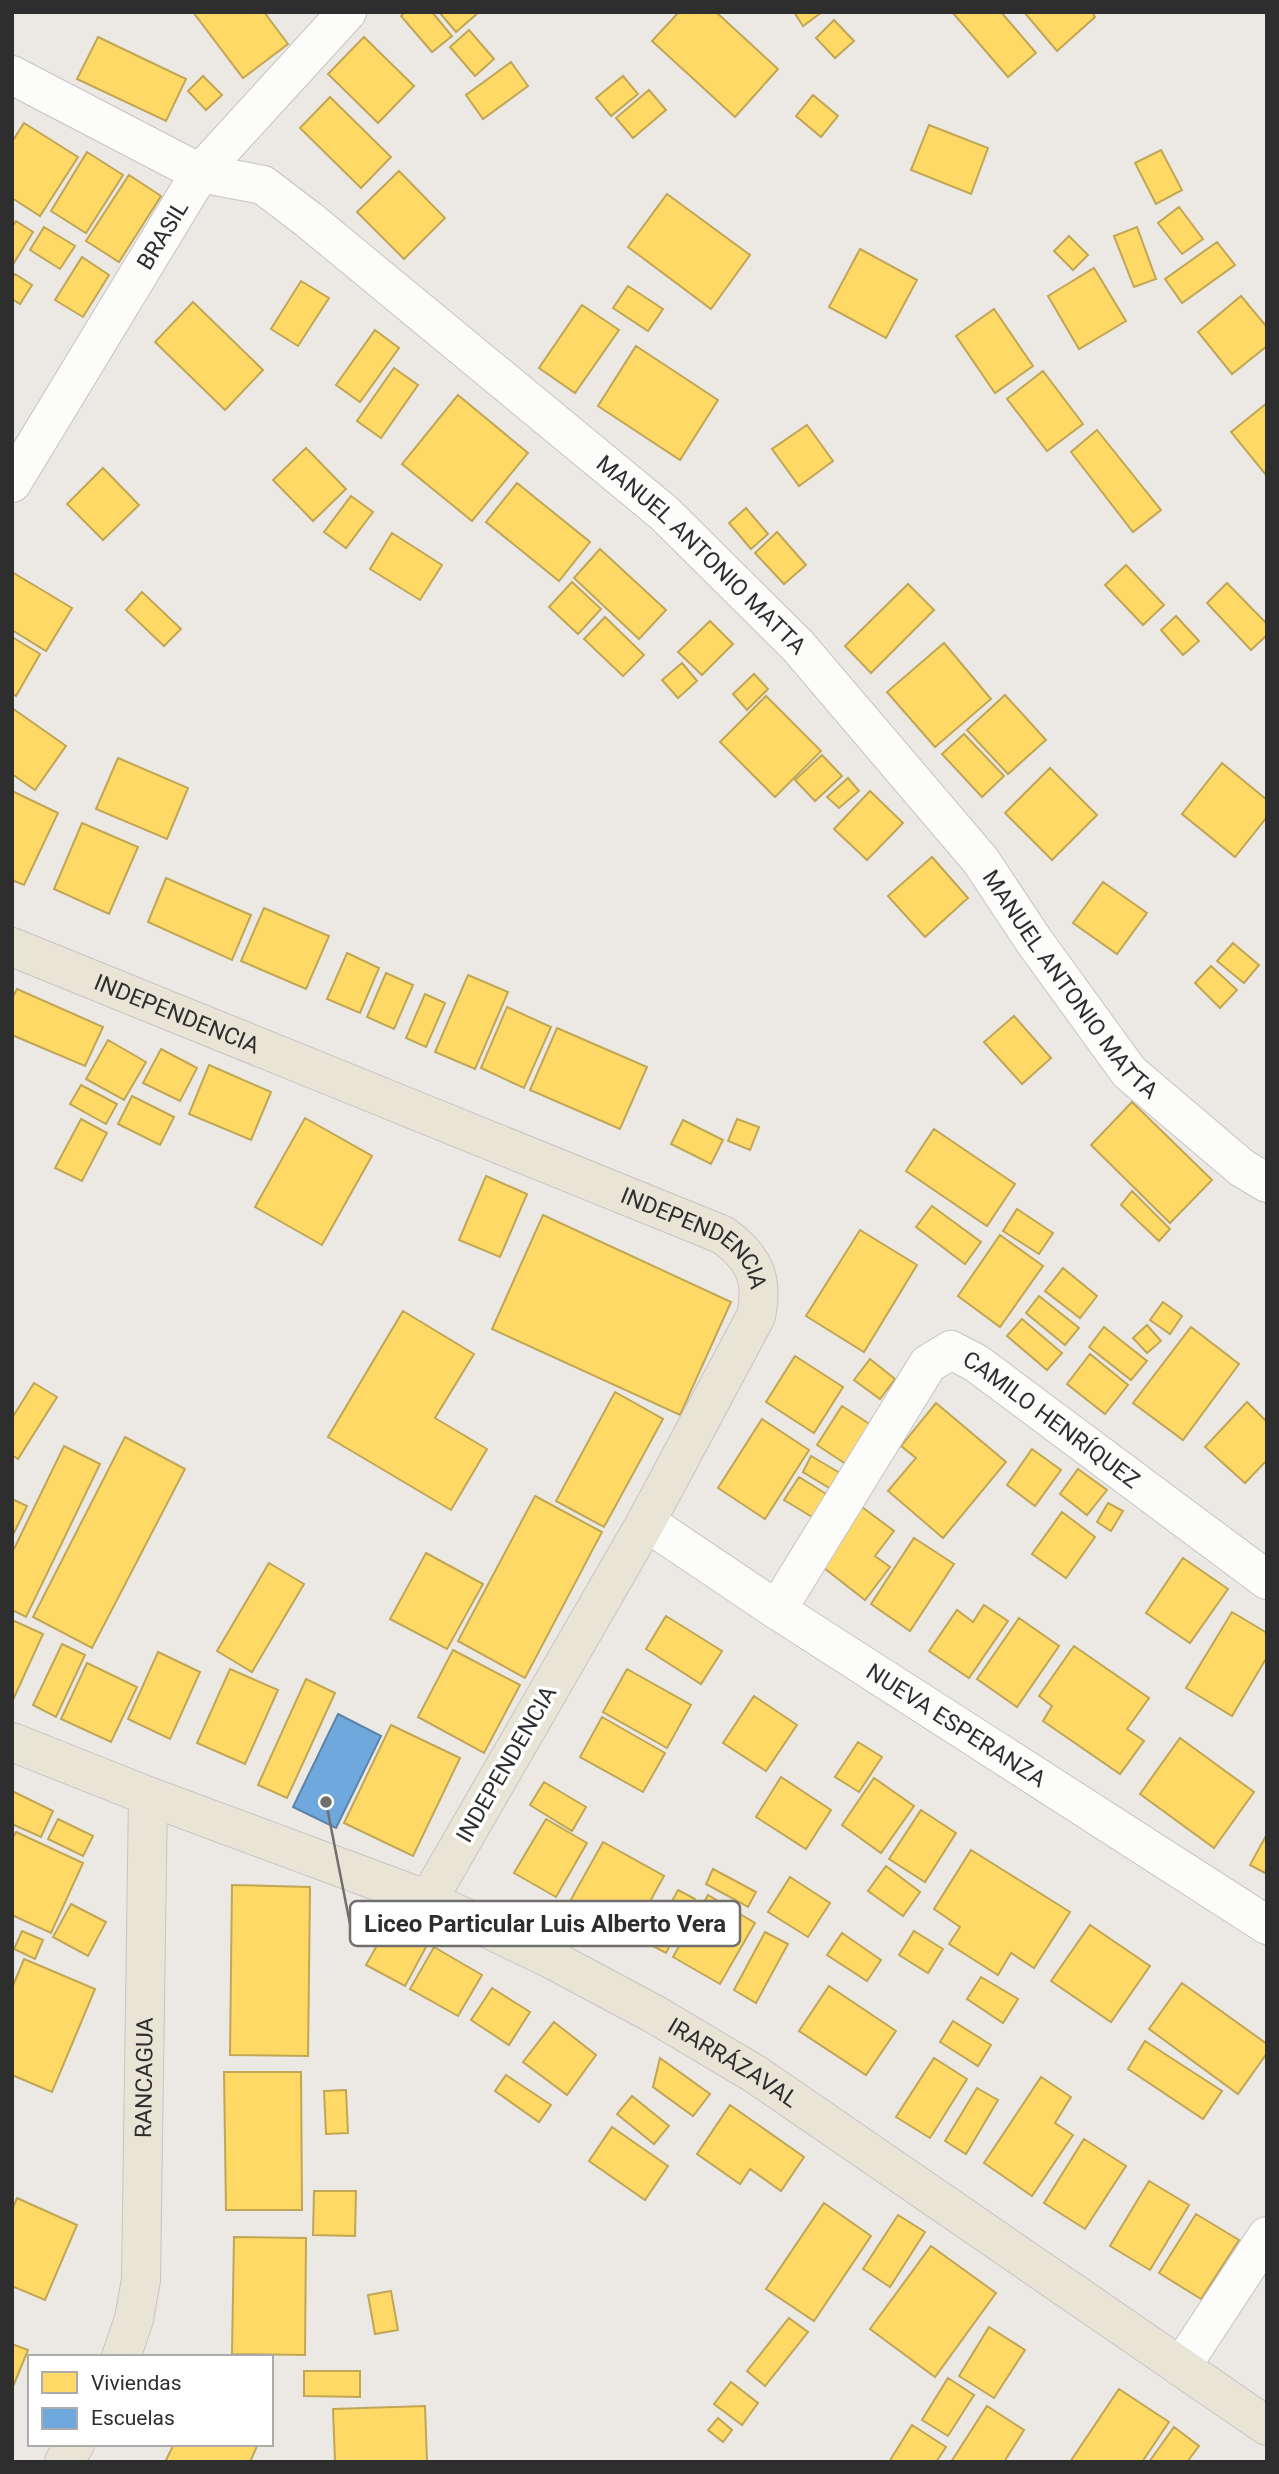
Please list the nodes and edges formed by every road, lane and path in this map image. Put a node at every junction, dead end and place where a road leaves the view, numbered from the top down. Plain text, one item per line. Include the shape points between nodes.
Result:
1 (347, 12) edge
2 (12, 75) edge
3 (200, 173) junction
4 (12, 483) edge
5 (12, 947) edge
6 (1267, 1183) edge
7 (646, 1522) junction
8 (1267, 1580) edge
9 (777, 1610) junction
10 (12, 1742) edge
11 (148, 1796) junction
12 (428, 1900) junction
13 (1267, 1925) edge
14 (1267, 2236) edge
15 (122, 2355) edge
16 (1181, 2367) junction
17 (1267, 2426) edge
18 (74, 2446) edge
19 (64, 2462) edge

1 - 3 street, BRASIL
2 - 3 street, MANUEL ANTONIO MATTA
3 - 4 street, BRASIL
3 - 6 street, MANUEL ANTONIO MATTA via 263,186 664,513 799,646 914,779 981,861 1129,1072 1242,1168
5 - 7 main road, INDEPENDENCIA via 723,1235 736,1245 756,1271 756,1316
7 - 9 street, NUEVA ESPERANZA
7 - 12 main road, INDEPENDENCIA
8 - 9 street, CAMILO HENRÍQUEZ via 976,1363 951,1350 928,1364
9 - 13 street, NUEVA ESPERANZA
10 - 11 main road, IRARRÁZAVAL
11 - 12 main road, IRARRÁZAVAL
11 - 15 main road, RANCAGUA via 141,2280
12 - 16 main road, IRARRÁZAVAL via 551,1959 755,2074
14 - 16 street
16 - 17 main road, IRARRÁZAVAL
18 - 19 main road

